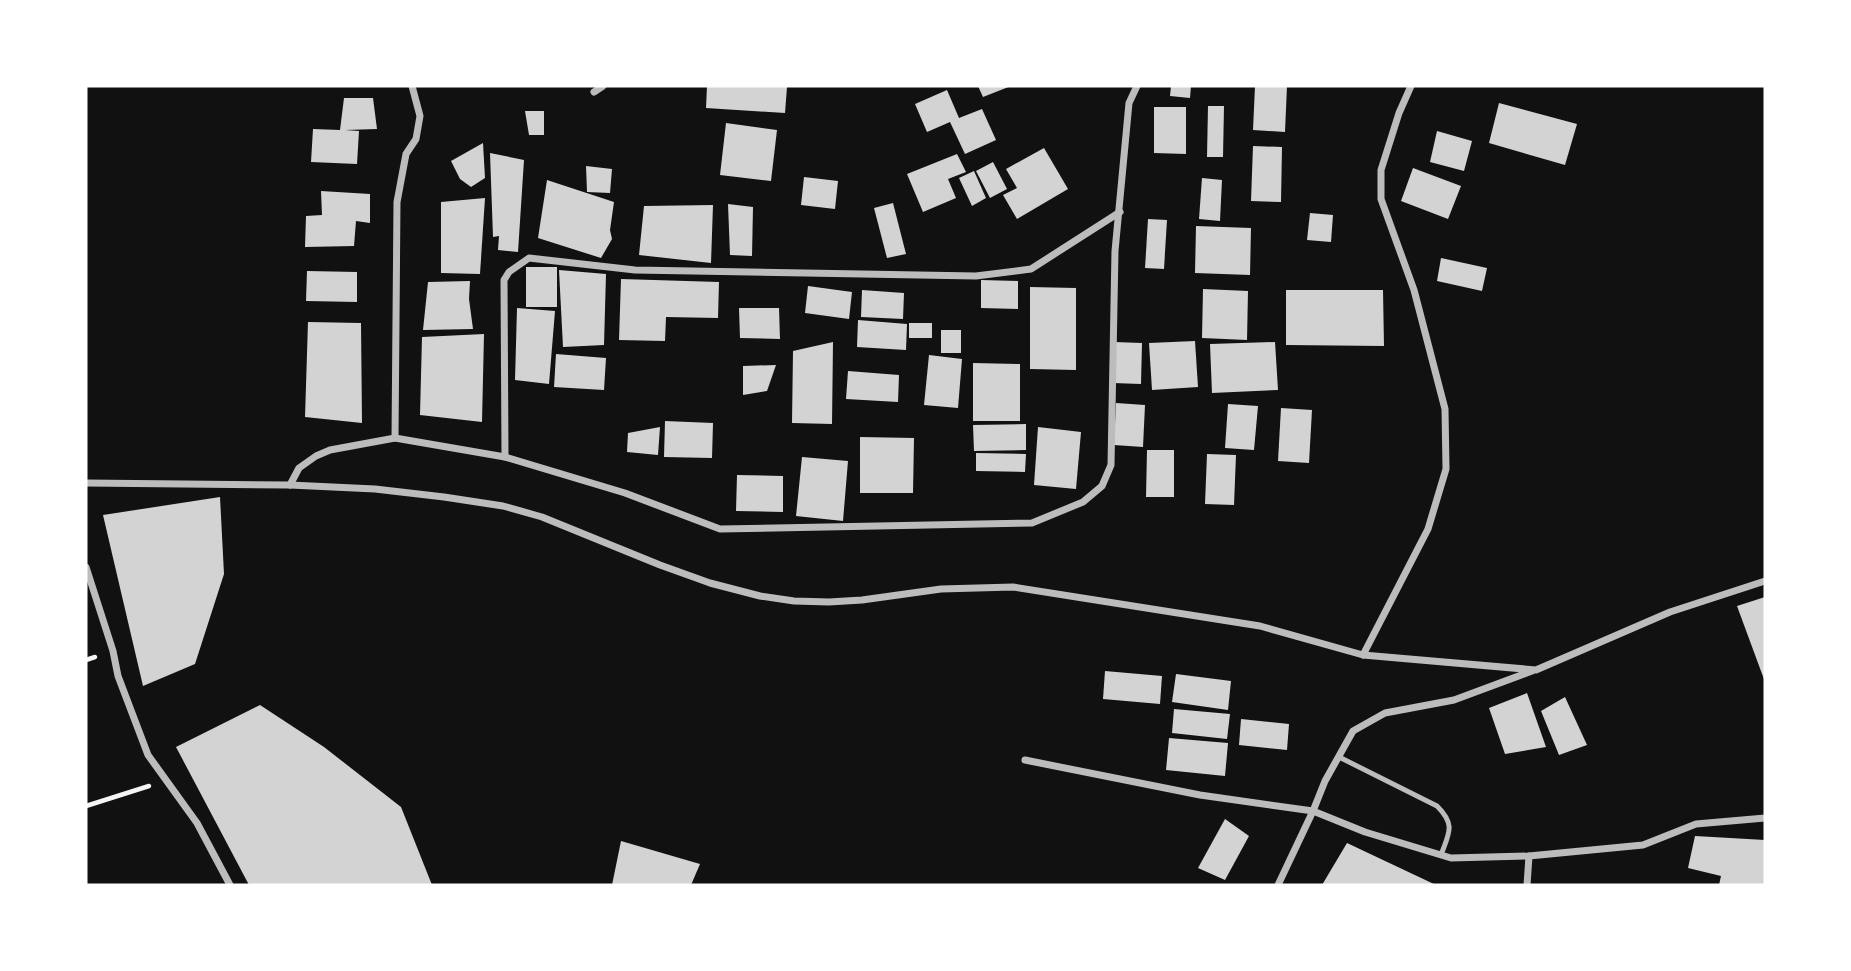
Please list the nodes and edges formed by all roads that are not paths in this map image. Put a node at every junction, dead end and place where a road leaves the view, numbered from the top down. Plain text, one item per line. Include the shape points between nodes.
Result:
1 (412, 86) edge
2 (603, 86) edge
3 (1137, 86) edge
4 (1411, 86) edge
5 (594, 92) dead end
6 (1120, 212) junction
7 (395, 438) junction
8 (505, 457) junction
9 (86, 483) edge
10 (290, 485) junction
11 (86, 567) edge
12 (1765, 581) edge
13 (1363, 655) junction
14 (1536, 670) junction
15 (1339, 757) junction
16 (1026, 760) dead end
17 (1313, 811) junction
18 (1765, 818) edge
19 (1441, 855) junction
20 (1529, 856) junction
21 (230, 885) edge
22 (1278, 885) edge
23 (1527, 885) edge

1 - 7 street via 421,116 416,139 406,154 397,202
2 - 5 street
3 - 6 street via 1129,103
4 - 13 street via 1381,170 1381,199 1413,290 1445,409 1446,468 1428,529
6 - 8 street via 1031,269 976,276 635,270 529,258 504,280
6 - 8 street via 1115,251 1111,465 1102,486 1083,502 1032,523 720,529 625,493
7 - 8 street
7 - 10 street via 316,456 299,468
9 - 10 street
10 - 13 street via 375,489 503,506 710,583 760,596 829,601 1013,587 1260,626
11 - 21 street via 122,687 149,755 197,823
12 - 14 street via 1670,612
13 - 14 street
14 - 15 street via 1454,700 1385,713 1353,731
15 - 17 street
15 - 19 lane via 1447,815 1451,826
16 - 17 street via 1200,795
17 - 19 street
17 - 22 street
18 - 20 street via 1696,824 1643,845
19 - 20 street
20 - 23 street

